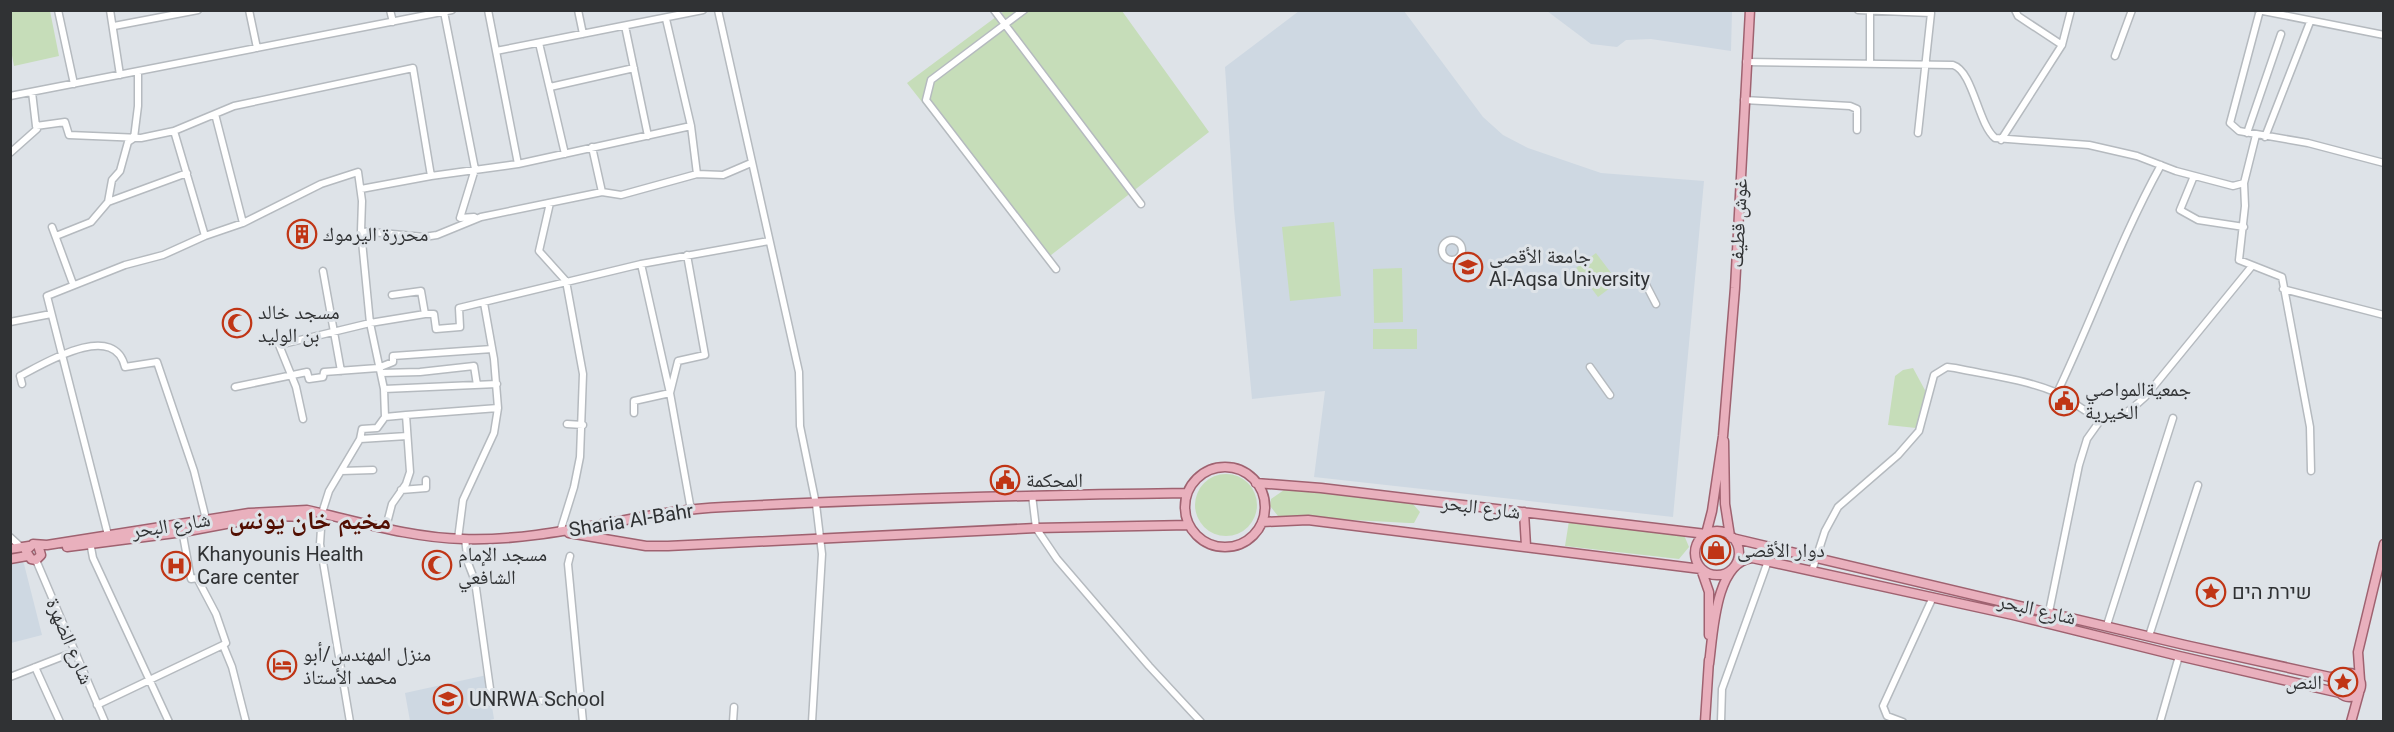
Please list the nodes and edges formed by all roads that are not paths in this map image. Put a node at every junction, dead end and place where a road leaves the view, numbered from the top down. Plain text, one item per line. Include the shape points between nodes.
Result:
1 (58, 10) edge
2 (110, 10) edge
3 (198, 10) edge
4 (249, 10) edge
5 (390, 10) edge
6 (452, 10) edge
7 (489, 10) edge
8 (578, 10) edge
9 (703, 10) edge
10 (718, 10) edge
11 (993, 10) edge
12 (1024, 10) edge
13 (1750, 10) edge
14 (1858, 10) edge
15 (2015, 10) edge
16 (2071, 10) edge
17 (2132, 10) edge
18 (1870, 11) edge
19 (2259, 11) edge
20 (444, 12) junction
21 (666, 19) junction
22 (393, 22) junction
23 (2310, 22) junction
24 (1005, 25) junction
25 (114, 26) junction
26 (625, 26) junction
27 (584, 34) junction
28 (2281, 34) dead end
29 (2384, 35) edge
30 (539, 43) junction
31 (2062, 45) junction
32 (256, 48) junction
33 (496, 51) junction
34 (2115, 56) dead end
35 (1746, 62) junction
36 (1870, 64) junction
37 (1926, 64) junction
38 (634, 68) junction
39 (138, 72) junction
40 (120, 75) junction
41 (74, 84) junction
42 (549, 87) junction
43 (32, 92) junction
44 (11, 95) edge
45 (1744, 100) junction
46 (215, 114) junction
47 (36, 126) junction
48 (691, 126) junction
49 (174, 130) junction
50 (1857, 130) dead end
51 (2247, 133) junction
52 (1918, 134) dead end
53 (2256, 135) junction
54 (648, 136) junction
55 (2265, 137) junction
56 (134, 138) junction
57 (2001, 140) junction
58 (592, 147) junction
59 (10, 153) edge
60 (564, 154) junction
61 (2384, 163) edge
62 (518, 164) junction
63 (752, 164) junction
64 (2161, 165) junction
65 (475, 169) junction
66 (187, 174) junction
67 (697, 174) junction
68 (431, 176) junction
69 (2194, 176) junction
70 (2244, 183) junction
71 (361, 189) junction
72 (602, 192) junction
73 (108, 202) junction
74 (550, 203) junction
75 (1141, 204) dead end
76 (480, 217) junction
77 (243, 223) junction
78 (52, 227) dead end
79 (2244, 227) junction
80 (360, 231) junction
81 (56, 236) junction
82 (205, 236) junction
83 (769, 241) junction
84 (687, 255) junction
85 (641, 264) junction
86 (2252, 266) junction
87 (1056, 269) dead end
88 (323, 271) dead end
89 (1643, 279) dead end
90 (566, 281) junction
91 (74, 284) junction
92 (2283, 289) junction
93 (392, 295) dead end
94 (484, 303) junction
95 (1656, 304) dead end
96 (51, 314) junction
97 (425, 314) junction
98 (2384, 315) edge
99 (10, 322) edge
100 (370, 323) junction
101 (336, 331) junction
102 (492, 349) junction
103 (60, 353) junction
104 (1590, 367) dead end
105 (380, 370) junction
106 (341, 371) junction
107 (291, 377) junction
108 (22, 384) dead end
109 (497, 384) junction
110 (477, 385) junction
111 (235, 387) dead end
112 (384, 388) junction
113 (670, 393) junction
114 (2057, 393) junction
115 (1610, 394) dead end
116 (498, 408) junction
117 (634, 413) dead end
118 (406, 415) junction
119 (386, 417) junction
120 (2102, 418) junction
121 (2173, 418) dead end
122 (303, 419) dead end
123 (567, 424) dead end
124 (583, 425) junction
125 (407, 436) junction
126 (1723, 436) junction
127 (360, 439) junction
128 (373, 470) dead end
129 (341, 471) junction
130 (2311, 471) dead end
131 (426, 480) dead end
132 (1256, 483) junction
133 (2198, 484) dead end
134 (401, 490) junction
135 (1187, 493) junction
136 (1032, 495) junction
137 (816, 504) junction
138 (691, 510) junction
139 (1524, 512) junction
140 (322, 516) junction
141 (206, 519) junction
142 (1262, 522) junction
143 (1189, 525) junction
144 (386, 527) junction
145 (182, 528) junction
146 (1036, 528) junction
147 (560, 532) junction
148 (1706, 534) junction
149 (108, 536) junction
150 (10, 537) edge
151 (1731, 537) junction
152 (821, 538) junction
153 (461, 539) junction
154 (90, 541) junction
155 (2384, 544) edge
156 (1526, 546) junction
157 (10, 549) edge
158 (33, 550) junction
159 (570, 556) dead end
160 (10, 559) edge
161 (1816, 559) junction
162 (1768, 561) junction
163 (1732, 568) junction
164 (1701, 569) junction
165 (1812, 571) junction
166 (1933, 597) junction
167 (2049, 612) junction
168 (2107, 625) junction
169 (2149, 636) junction
170 (223, 645) junction
171 (74, 652) junction
172 (2358, 652) junction
173 (2178, 656) junction
174 (1709, 664) junction
175 (35, 667) junction
176 (2345, 675) junction
177 (10, 676) edge
178 (150, 680) junction
179 (2360, 680) junction
180 (2359, 692) junction
181 (2342, 694) junction
182 (581, 699) junction
183 (97, 705) junction
184 (734, 707) dead end
185 (2352, 718) edge
186 (60, 722) edge
187 (105, 722) edge
188 (169, 722) edge
189 (246, 722) edge
190 (350, 722) edge
191 (583, 722) edge
192 (733, 722) edge
193 (812, 722) edge
194 (1201, 722) edge
195 (1705, 722) edge
196 (1721, 722) edge
197 (1903, 722) edge
198 (2160, 722) edge

1 - 41 street
2 - 25 street
3 - 25 street
4 - 32 street
5 - 22 street
6 - 20 street
7 - 33 street
8 - 27 street
9 - 21 street
10 - 63 street
11 - 24 street
12 - 24 street
13 - 35 main road, غوش قطيف
14 - 18 street
15 - 31 street via 2018,16
16 - 31 street
17 - 34 street
18 - 36 street
18 - 37 street via 1931,13
19 - 23 street
19 - 51 street via 2230,123
20 - 22 street
20 - 65 street
21 - 26 street
21 - 48 street
22 - 32 street
23 - 29 street
23 - 55 street
24 - 75 street
24 - 87 street via 931,80 926,100
25 - 40 street
26 - 27 street
26 - 38 street
27 - 30 street
28 - 51 street
30 - 33 street
30 - 42 street
31 - 57 street
32 - 39 street
33 - 62 street
35 - 36 street
35 - 45 main road, غوش قطيف
36 - 37 street
37 - 52 street
37 - 57 street via 1960,68 1989,131
38 - 42 street
38 - 54 street
39 - 40 street
39 - 56 street
40 - 41 street
41 - 43 street
42 - 60 street
43 - 44 street
43 - 47 street
45 - 50 street via 1850,106 1857,110
45 - 126 main road, غوش قطيف
46 - 49 street
46 - 68 street via 234,106 413,68
46 - 77 street
47 - 56 street via 65,122 69,135
47 - 59 street
48 - 54 street
48 - 67 street
49 - 56 street
49 - 66 street
51 - 53 street
53 - 55 street
53 - 70 street
54 - 58 street
55 - 61 street via 2308,143
56 - 73 street via 128,142 120,171 112,180
57 - 64 street via 2089,145
58 - 60 street
58 - 72 street
60 - 62 street
62 - 65 street
63 - 67 street via 723,175
63 - 83 street
64 - 69 street
64 - 114 street
65 - 68 street
65 - 76 street via 460,218
66 - 73 street
66 - 82 street
67 - 72 street via 621,195
68 - 71 street
69 - 70 street via 2233,186
69 - 79 street via 2180,210 2198,220
70 - 79 street
71 - 77 street via 358,172 341,176
71 - 80 street
72 - 74 street
73 - 81 street via 91,222
74 - 76 street
74 - 90 street via 539,252
76 - 80 street via 424,237
77 - 82 street
78 - 81 street
79 - 86 street via 2239,260
80 - 100 street
81 - 91 street
82 - 91 street via 163,255
83 - 84 street
83 - 137 street via 799,372 800,426
84 - 85 street
84 - 113 street via 705,355 678,361
85 - 90 street
85 - 113 street
86 - 92 street via 2280,274
86 - 120 street via 2145,397 2126,413
88 - 101 street
89 - 95 street
90 - 94 street
90 - 124 street via 584,374
91 - 96 street via 47,296
92 - 98 street
92 - 130 street via 2310,427
93 - 97 street via 421,291
94 - 97 street via 459,308 460,327 436,329 434,314
94 - 102 street
96 - 99 street
96 - 103 street
97 - 100 street
100 - 101 street
100 - 105 street
101 - 106 street
101 - 107 street via 279,345
102 - 105 street via 393,357 393,362
102 - 109 street
103 - 108 street via 20,376
103 - 141 street via 101,346 120,356 125,368 157,362
103 - 149 street
104 - 115 street
105 - 106 street
105 - 110 street via 420,372 474,366
105 - 112 street
106 - 107 street via 324,372 323,377 309,379 307,372
107 - 111 street
107 - 122 street
109 - 110 street
109 - 116 street
110 - 112 street
112 - 119 street
113 - 117 street via 634,401
113 - 138 street
114 - 120 street
114 - 161 street via 1955,368 1947,367 1934,375 1919,430 1898,455 1838,507
116 - 118 street
116 - 153 street via 494,433 464,500
118 - 119 street
118 - 125 street
119 - 127 street via 377,428 362,429
120 - 167 street via 2087,439 2079,465
121 - 168 street
123 - 124 street
124 - 147 street via 574,487
125 - 127 street
125 - 134 street via 410,472
126 - 148 main road, غوش قطيف
126 - 151 main road, غوش قطيف via 1725,504
127 - 129 street
128 - 129 street
129 - 140 street via 328,491
131 - 134 street via 426,488
132 - 135 main road via 1237,469 1213,469 1193,482
132 - 139 main road, شارع البحر
132 - 142 main road via 1265,508
133 - 169 street
134 - 144 street via 392,504
135 - 136 main road, Sharia Al-Bahr
135 - 143 main road
136 - 137 main road, Sharia Al-Bahr
136 - 146 street
137 - 138 main road, Sharia Al-Bahr
137 - 152 street
138 - 147 main road, Sharia Al-Bahr
139 - 148 main road, شارع البحر
139 - 156 main road
140 - 141 main road, شارع البحر via 288,509
140 - 144 main road, شارع البحر
140 - 145 main road, شارع البحر via 269,516
140 - 190 street via 320,544
141 - 145 main road, شارع البحر
142 - 143 main road via 1245,542 1219,547 1196,535
142 - 156 main road, شارع البحر via 1308,520
143 - 146 main road, Sharia Al-Bahr
144 - 153 main road, شارع البحر
145 - 149 main road, شارع البحر
145 - 154 main road, شارع البحر
145 - 170 street via 191,579 197,578 216,614 224,631
146 - 152 main road, Sharia Al-Bahr
146 - 194 street via 1082,591
147 - 152 main road, Sharia Al-Bahr via 646,546
147 - 153 main road, شارع البحر
148 - 151 main road via 1717,531
148 - 164 main road via 1695,550
149 - 154 main road, شارع البحر
150 - 158 street
151 - 161 main road, شارع البحر
151 - 163 main road via 1738,555
152 - 193 street
153 - 182 street via 475,581 492,703
154 - 158 main road, شارع البحر
154 - 178 street via 93,558
155 - 172 main road
156 - 164 main road, شارع البحر
157 - 158 main road, شارع البحر
158 - 160 main road via 27,556
158 - 171 street, شارع الضهرة
159 - 182 street
161 - 165 street
161 - 167 main road, شارع البحر
162 - 163 main road, شارع البحر via 1744,559
162 - 165 main road, شارع البحر
162 - 196 street via 1722,689
163 - 164 main road via 1720,574
163 - 174 main road via 1719,595
164 - 174 main road via 1709,592
165 - 166 main road, شارع البحر
166 - 173 main road, شارع البحر
166 - 197 street via 1883,706 1884,714
167 - 168 main road, شارع البحر
168 - 169 main road, شارع البحر
169 - 176 main road, شارع البحر via 2330,677
170 - 178 street
170 - 189 street
171 - 175 street
171 - 183 street, شارع الضهرة
172 - 176 main road
172 - 179 main road
173 - 181 main road, شارع البحر
173 - 198 street
174 - 195 main road
175 - 177 street
175 - 186 street
176 - 179 main road
176 - 181 main road via 2338,686
178 - 183 street
178 - 188 street
179 - 180 main road
180 - 181 main road via 2354,696
180 - 185 main road
181 - 185 main road
182 - 191 street
183 - 187 street, شارع الضهرة
184 - 192 street

